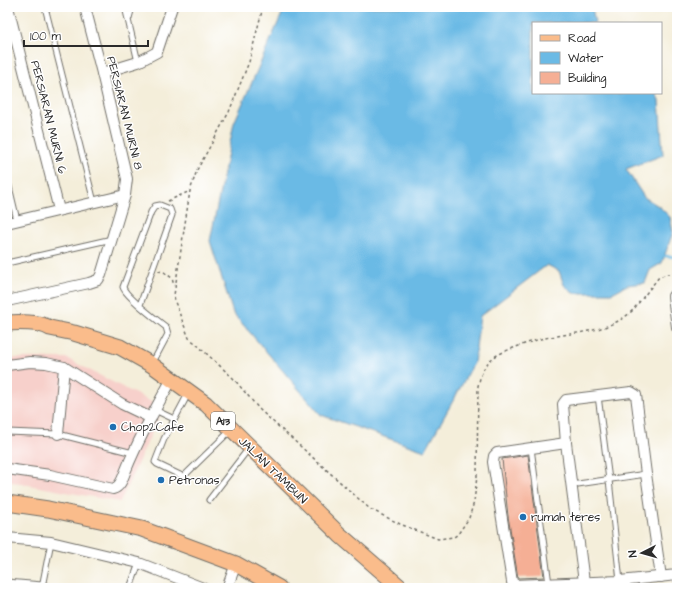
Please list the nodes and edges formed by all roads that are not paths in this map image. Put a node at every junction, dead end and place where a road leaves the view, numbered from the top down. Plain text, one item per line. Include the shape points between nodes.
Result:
1 (8, 7) edge
2 (46, 7) edge
3 (85, 7) edge
4 (125, 7) edge
5 (132, 7) edge
6 (172, 7) edge
7 (128, 19) junction
8 (138, 62) junction
9 (102, 73) junction
10 (7, 178) edge
11 (125, 194) junction
12 (94, 202) junction
13 (59, 210) junction
14 (12, 221) edge
15 (112, 239) junction
16 (7, 263) edge
17 (675, 294) edge
18 (7, 301) edge
19 (140, 306) junction
20 (7, 316) edge
21 (7, 323) edge
22 (46, 326) junction
23 (677, 327) edge
24 (7, 333) edge
25 (7, 365) edge
26 (152, 365) junction
27 (64, 367) junction
28 (172, 379) junction
29 (189, 392) junction
30 (598, 396) junction
31 (153, 414) junction
32 (174, 419) junction
33 (232, 430) junction
34 (7, 432) edge
35 (58, 434) junction
36 (566, 443) junction
37 (250, 448) junction
38 (531, 448) junction
39 (133, 453) junction
40 (7, 469) edge
41 (646, 474) junction
42 (609, 480) junction
43 (571, 485) junction
44 (209, 500) dead end
45 (7, 503) edge
46 (7, 538) edge
47 (51, 542) junction
48 (139, 564) junction
49 (236, 564) junction
50 (677, 575) edge
51 (661, 577) junction
52 (620, 581) junction
53 (7, 582) edge
54 (548, 584) junction
55 (396, 585) edge
56 (584, 585) edge
57 (42, 587) edge
58 (513, 587) edge
59 (54, 588) edge
60 (130, 588) edge
61 (203, 588) edge
62 (227, 588) edge
63 (279, 588) edge

1 - 13 street, PERSIARAN MURNI 6
2 - 12 lane
3 - 9 street, PERSIARAN MURNI 8
4 - 7 lane
5 - 7 lane
6 - 8 street via 157,52
7 - 8 lane
8 - 9 street
9 - 11 street, PERSIARAN MURNI 8 via 127,179
10 - 14 lane
11 - 12 street
11 - 15 street
12 - 13 street
13 - 14 street
15 - 16 lane
15 - 18 street via 98,280
17 - 23 street
19 - 19 lane via 123,287 151,212 155,206 160,205 170,210 172,215
19 - 26 lane via 168,330
20 - 22 main road
21 - 22 main road, JALAN TAMBUN / A13
22 - 24 main road, JALAN TAMBUN / A13 via 46,330
22 - 26 main road, JALAN TAMBUN / A13 via 120,347
25 - 27 street via 30,362
26 - 28 main road, JALAN TAMBUN / A13
27 - 31 street via 122,404
27 - 35 street
28 - 29 main road, JALAN TAMBUN / A13
28 - 31 street
29 - 32 lane
29 - 33 main road, JALAN TAMBUN / A13 via 206,404
30 - 36 street via 566,400 562,407
30 - 41 street via 631,392 636,396
30 - 42 lane
31 - 32 lane
31 - 39 street
32 - 33 lane via 155,462 182,476
33 - 37 main road, JALAN TAMBUN / A13
34 - 35 lane
35 - 39 lane
36 - 38 street
36 - 43 street
37 - 44 lane
37 - 55 main road, JALAN TAMBUN / A13
38 - 54 lane
38 - 58 street via 497,452 493,462
39 - 40 street via 121,483 118,488 113,489 50,475
41 - 42 lane
41 - 51 street
42 - 43 lane
42 - 52 lane
43 - 56 street
45 - 49 main road via 142,529
46 - 47 street
47 - 48 street
47 - 57 lane
48 - 60 lane
48 - 61 street
49 - 62 street
49 - 63 main road
50 - 51 street
51 - 52 street
52 - 56 street
53 - 57 lane
54 - 56 street
54 - 58 street
57 - 59 lane

